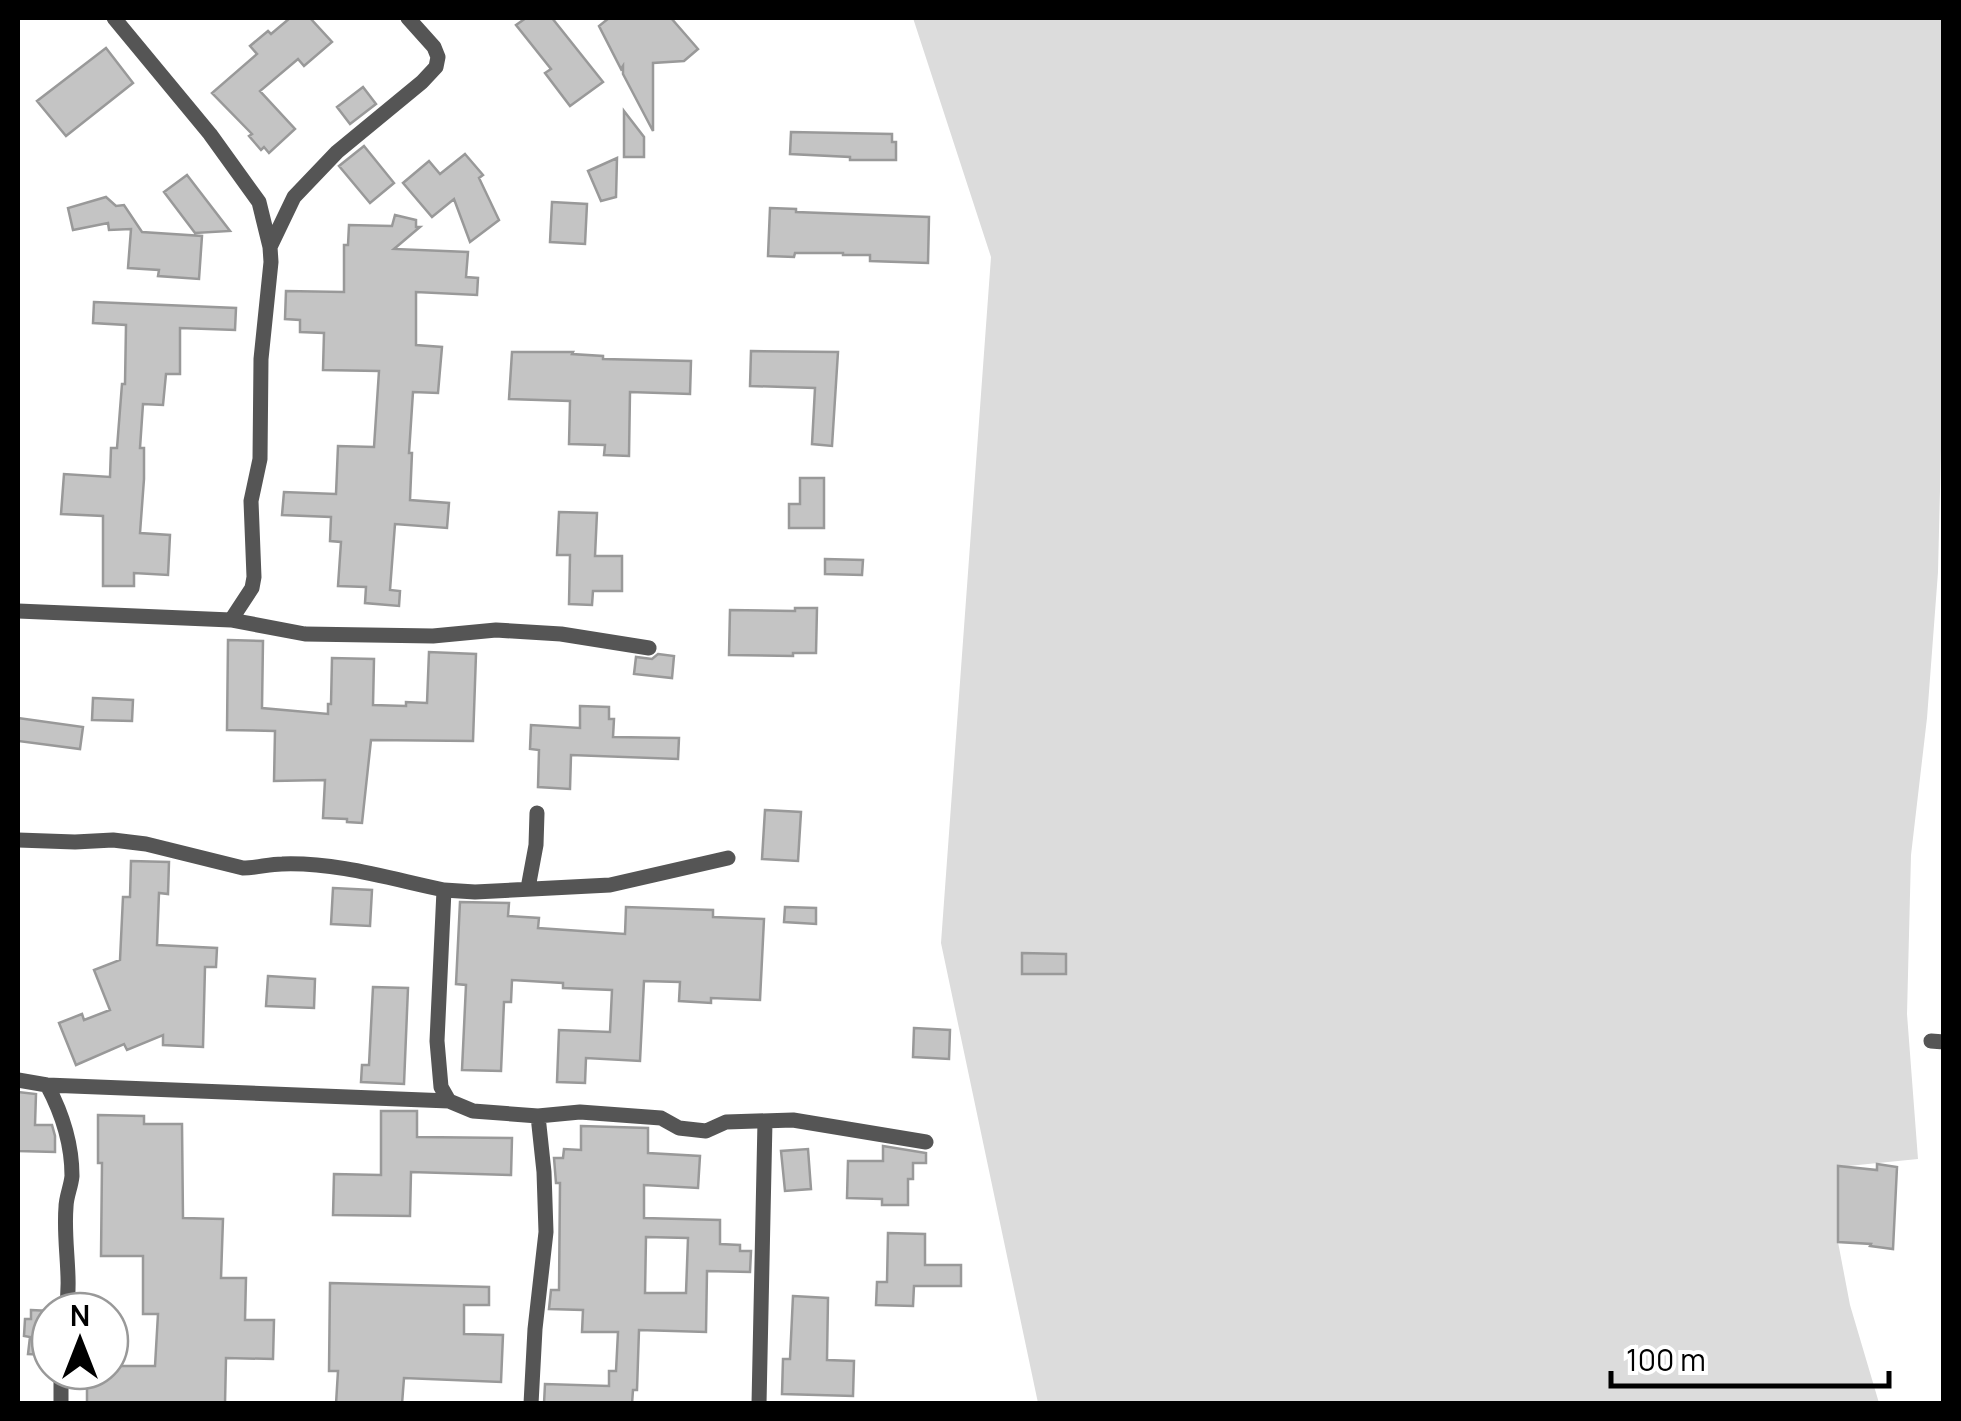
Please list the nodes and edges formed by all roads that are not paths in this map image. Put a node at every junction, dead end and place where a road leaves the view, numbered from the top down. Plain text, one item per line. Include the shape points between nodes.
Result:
1 (114, 18) edge
2 (408, 18) edge
3 (270, 247) junction
4 (18, 611) edge
5 (230, 620) junction
6 (649, 648) dead end
7 (537, 813) dead end
8 (18, 840) edge
9 (728, 858) dead end
10 (528, 888) junction
11 (444, 890) junction
12 (18, 1080) edge
13 (47, 1085) junction
14 (449, 1102) junction
15 (538, 1116) junction
16 (765, 1121) junction
17 (926, 1142) dead end
18 (69, 1291) edge
19 (530, 1404) edge
20 (759, 1404) edge

1 - 3 street via 259,202
2 - 3 street via 434,47 436,67 294,197
3 - 5 street via 260,459 251,501 254,577
4 - 5 street
5 - 6 street via 305,634 496,630
7 - 10 street
8 - 11 street via 130,842 244,868 342,868
9 - 10 street via 610,886
10 - 11 street
11 - 14 street via 438,1042 441,1087
12 - 13 street
13 - 14 street
13 - 18 street via 68,1138
14 - 15 street via 473,1111
15 - 16 street via 661,1118 706,1131 726,1122
15 - 19 street via 546,1232
16 - 17 street
16 - 20 street

